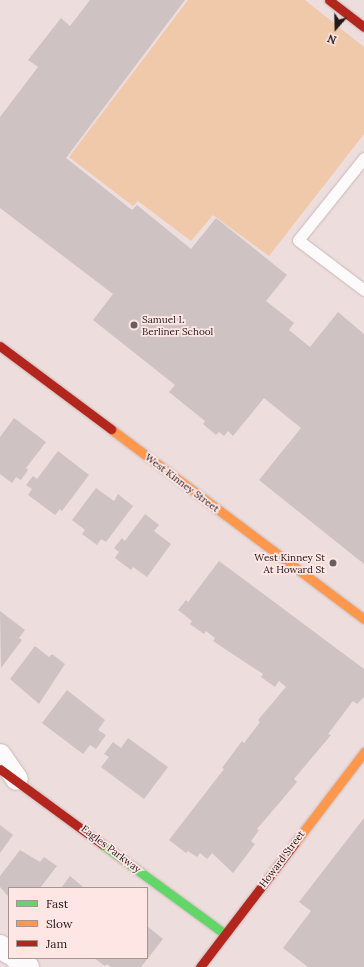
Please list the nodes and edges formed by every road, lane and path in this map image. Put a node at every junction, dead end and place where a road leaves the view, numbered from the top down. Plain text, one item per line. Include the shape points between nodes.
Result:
1 (329, 0) edge
2 (364, 27) edge
3 (364, 158) edge
4 (364, 290) edge
5 (0, 346) edge
6 (363, 618) edge
7 (364, 752) edge
8 (0, 755) edge
9 (9, 774) edge
10 (225, 934) junction
11 (0, 946) edge
12 (8, 952) edge
13 (17, 959) edge
14 (28, 967) edge
15 (200, 967) edge

1 - 2 street
3 - 4 lane via 298,240
5 - 6 street, West Kinney Street
7 - 10 street, Howard Street
8 - 9 street, Eagles Parkway
9 - 10 street, Eagles Parkway
10 - 15 street, Howard Street
11 - 12 street
13 - 14 street

